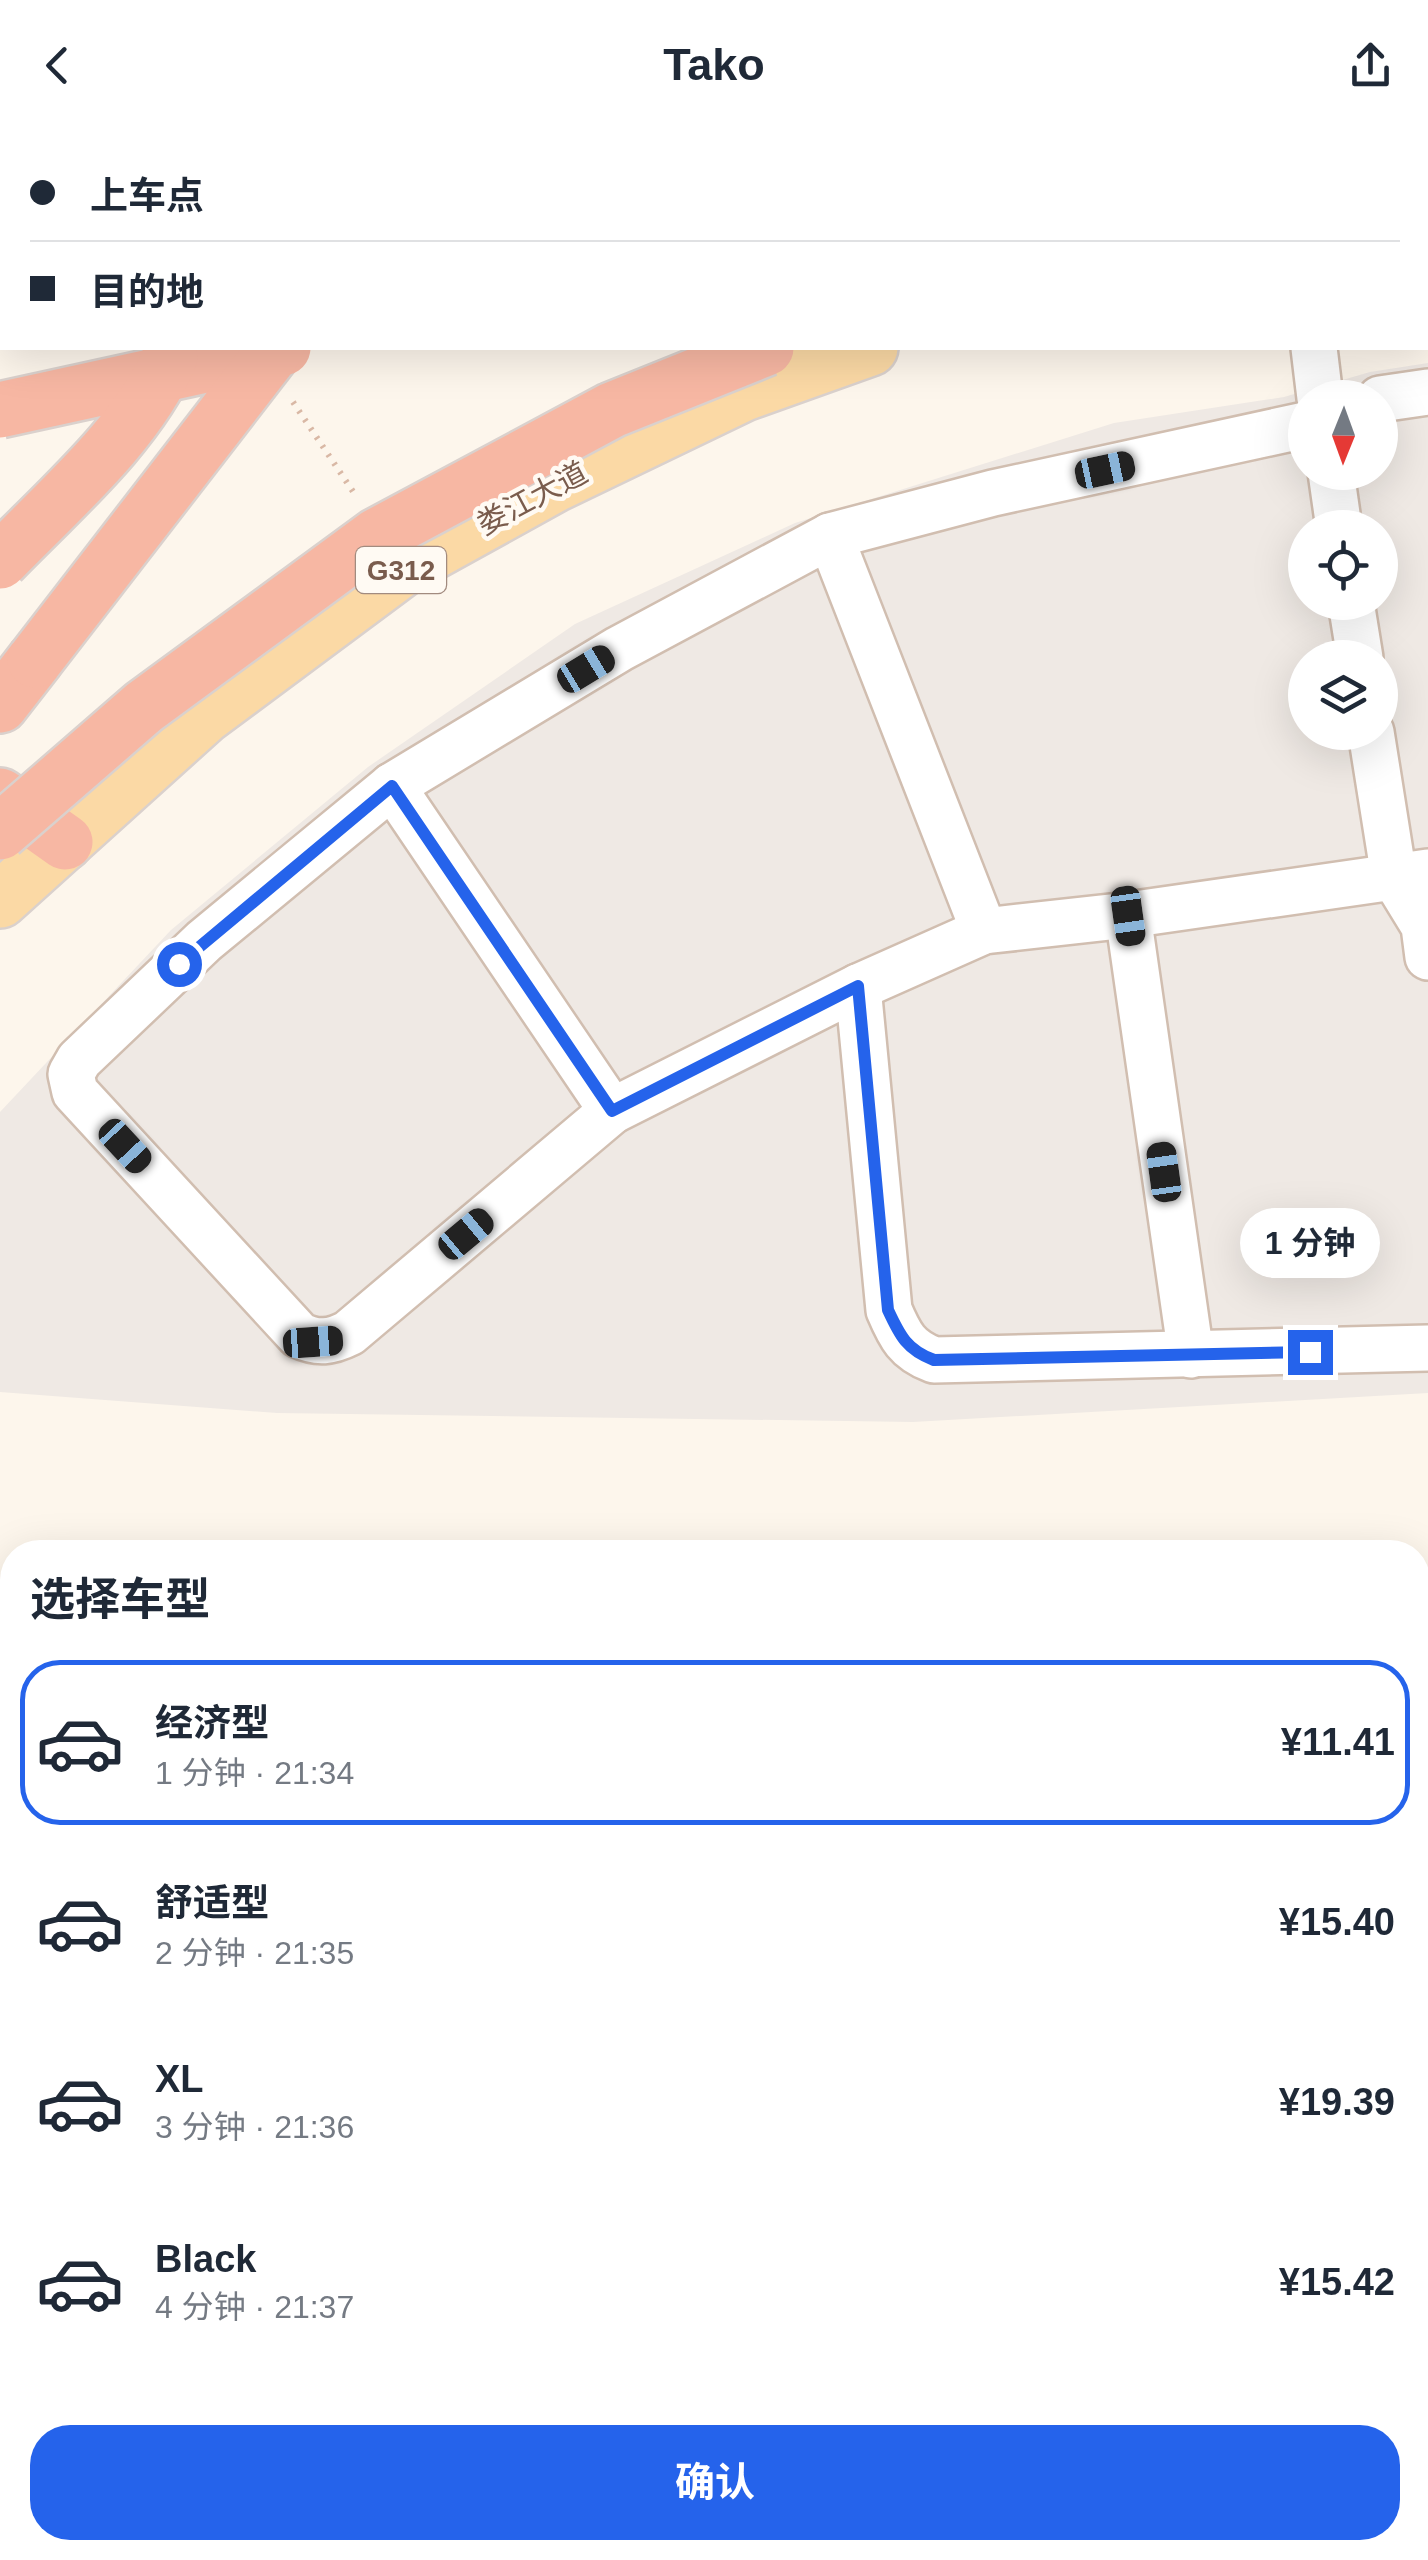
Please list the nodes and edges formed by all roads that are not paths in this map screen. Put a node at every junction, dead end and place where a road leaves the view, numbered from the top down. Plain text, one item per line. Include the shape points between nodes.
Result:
1 (173, 350) edge
2 (270, 350) edge
3 (277, 350) edge
4 (761, 350) edge
5 (864, 350) edge
6 (1314, 350) edge
7 (1318, 380) edge
8 (1428, 392) edge
9 (1398, 396) edge
10 (0, 410) edge
11 (1288, 429) edge
12 (830, 536) junction
13 (0, 561) edge
14 (0, 705) edge
15 (1376, 750) edge
16 (392, 786) junction
17 (0, 796) edge
18 (0, 832) edge
19 (65, 842) junction
20 (1411, 874) edge
21 (0, 900) edge
22 (1128, 916) junction
23 (984, 932) junction
24 (1428, 957) edge
25 (858, 986) junction
26 (612, 1111) junction
27 (1428, 1348) edge
28 (1191, 1356) junction

1 - 13 highway, bridge via 111,445
2 - 10 highway, bridge
3 - 14 highway, bridge
4 - 18 highway, bridge via 612,410 376,536 144,707
5 - 19 main road, 娄江大道 / G312 via 744,393 555,484 404,568 204,716
6 - 7 lane
8 - 9 lane
11 - 12 lane
12 - 16 lane via 619,650
12 - 23 lane
15 - 20 lane
16 - 26 lane
16 - 26 lane via 204,941 93,1046 70,1074 75,1092 299,1335 313,1342 349,1333
17 - 19 highway
19 - 21 main road, 娄江大道 / G312
20 - 22 lane
20 - 24 lane
22 - 23 lane
22 - 28 lane
23 - 25 lane
25 - 26 lane
25 - 28 lane via 888,1310 901,1338 934,1360
27 - 28 lane

